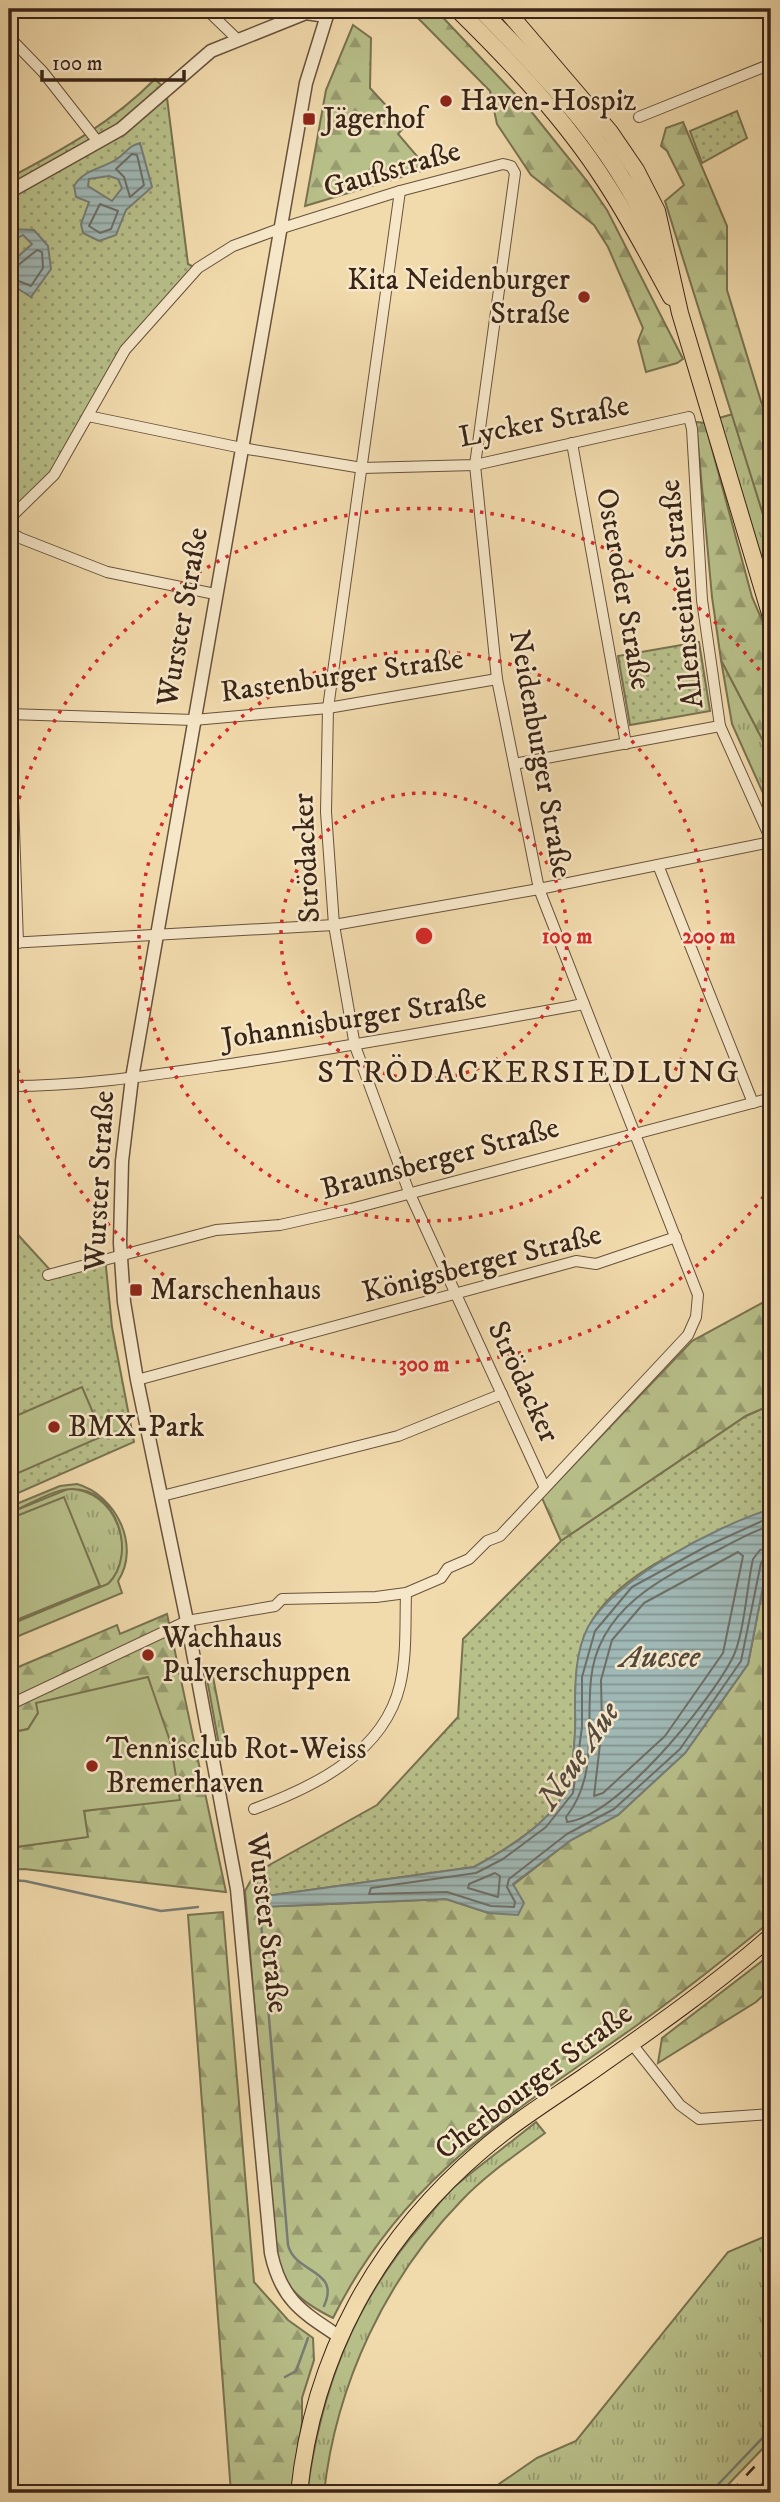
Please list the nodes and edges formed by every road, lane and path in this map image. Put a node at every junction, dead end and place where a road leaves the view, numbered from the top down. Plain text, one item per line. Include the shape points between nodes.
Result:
1 (206, 9) edge
2 (457, 9) edge
3 (480, 9) edge
4 (505, 9) edge
5 (328, 12) edge
6 (9, 37) edge
7 (236, 38) junction
8 (771, 64) edge
9 (639, 117) dead end
10 (98, 142) junction
11 (515, 173) joint
12 (400, 191) junction
13 (9, 192) edge
14 (279, 229) junction
15 (680, 313) junction
16 (88, 416) junction
17 (689, 417) joint
18 (572, 443) junction
19 (242, 447) junction
20 (475, 465) junction
21 (362, 468) junction
22 (9, 519) edge
23 (9, 531) edge
24 (215, 594) junction
25 (771, 617) edge
26 (497, 679) junction
27 (328, 708) junction
28 (9, 715) edge
29 (194, 720) junction
30 (720, 726) junction
31 (626, 744) junction
32 (514, 764) junction
33 (771, 841) edge
34 (658, 865) junction
35 (539, 889) junction
36 (334, 925) junction
37 (157, 937) junction
38 (13, 943) edge
39 (584, 1004) junction
40 (355, 1046) junction
41 (132, 1079) junction
42 (9, 1086) edge
43 (771, 1098) edge
44 (753, 1103) junction
45 (634, 1133) junction
46 (409, 1192) junction
47 (676, 1237) junction
48 (120, 1257) junction
49 (48, 1275) dead end
50 (455, 1293) junction
51 (137, 1380) junction
52 (502, 1394) junction
53 (544, 1486) junction
54 (162, 1496) junction
55 (406, 1593) junction
56 (187, 1621) junction
57 (9, 1705) edge
58 (254, 1809) dead end
59 (771, 1936) edge
60 (632, 2043) junction
61 (771, 2114) edge
62 (340, 2337) junction
63 (299, 2493) edge

1 - 7 street
2 - 15 main road via 547,107 604,180
3 - 15 main road via 572,108 617,167 653,235
4 - 15 main road via 610,132 643,183 662,225
5 - 7 street via 306,13
5 - 14 street, Wurster Straße via 306,83
6 - 10 street
7 - 10 street via 188,68 142,113
8 - 9 street
10 - 13 street
11 - 12 street, Gaußstraße via 503,164
11 - 20 street, Neidenburger Straße
12 - 14 street, Gaußstraße
12 - 21 street, Strödacker
14 - 16 street, Gaußstraße via 233,246 191,274 125,350
14 - 19 street, Wurster Straße
15 - 25 main road
16 - 19 street, Lycker Straße
16 - 22 street, Gaußstraße via 54,475
17 - 18 street, Lycker Straße
17 - 30 street, Allensteiner Straße via 702,600
18 - 20 street, Lycker Straße
18 - 31 street, Osteroder Straße
19 - 21 street, Lycker Straße
19 - 24 street, Wurster Straße
20 - 21 street, Lycker Straße
20 - 26 street, Neidenburger Straße
21 - 27 street, Strödacker
23 - 24 street via 107,572
24 - 29 street, Wurster Straße
26 - 27 street, Rastenburger Straße
26 - 32 street, Neidenburger Straße
27 - 29 street, Rastenburger Straße
27 - 36 street, Strödacker via 326,812
28 - 29 street, Rastenburger Straße
28 - 38 street
29 - 37 street, Wurster Straße
30 - 31 street
30 - 33 street, Allensteiner Straße
31 - 32 street
32 - 35 street, Neidenburger Straße
33 - 34 street
34 - 35 street
34 - 44 street
35 - 36 street
35 - 39 street, Neidenburger Straße
36 - 37 street
36 - 40 street, Strödacker
37 - 38 street
37 - 41 street, Wurster Straße
39 - 40 street, Johannisburger Straße
39 - 45 street, Neidenburger Straße
40 - 41 street, Johannisburger Straße
40 - 46 street, Strödacker
41 - 42 street, Johannisburger Straße via 72,1086
41 - 48 street, Wurster Straße via 122,1161
43 - 44 street, Braunsberger Straße
44 - 45 street, Braunsberger Straße
45 - 46 street, Braunsberger Straße
45 - 47 street, Neidenburger Straße
46 - 48 street, Braunsberger Straße via 280,1225 216,1230
46 - 50 street, Strödacker
47 - 50 street, Königsberger Straße via 596,1264 576,1261
47 - 53 street, Neidenburger Straße via 698,1295 688,1335
48 - 49 street, Braunsberger Straße
48 - 51 street, Wurster Straße
50 - 51 street, Königsberger Straße
50 - 52 street, Strödacker
51 - 54 street, Wurster Straße
52 - 53 street, Strödacker
52 - 54 street via 398,1436
53 - 55 street via 500,1536 448,1568 441,1578
54 - 56 street, Wurster Straße
55 - 56 street via 282,1599 275,1606
55 - 58 street via 403,1668 393,1706 382,1725 369,1743 338,1768 289,1796
56 - 57 street
56 - 62 street, Wurster Straße via 243,1930 273,2263 286,2295 300,2311
59 - 60 main road, Cherbourger Straße
60 - 61 street via 680,2105 699,2119
60 - 62 main road, Cherbourger Straße via 503,2133 428,2200 380,2259
62 - 63 main road via 320,2392

